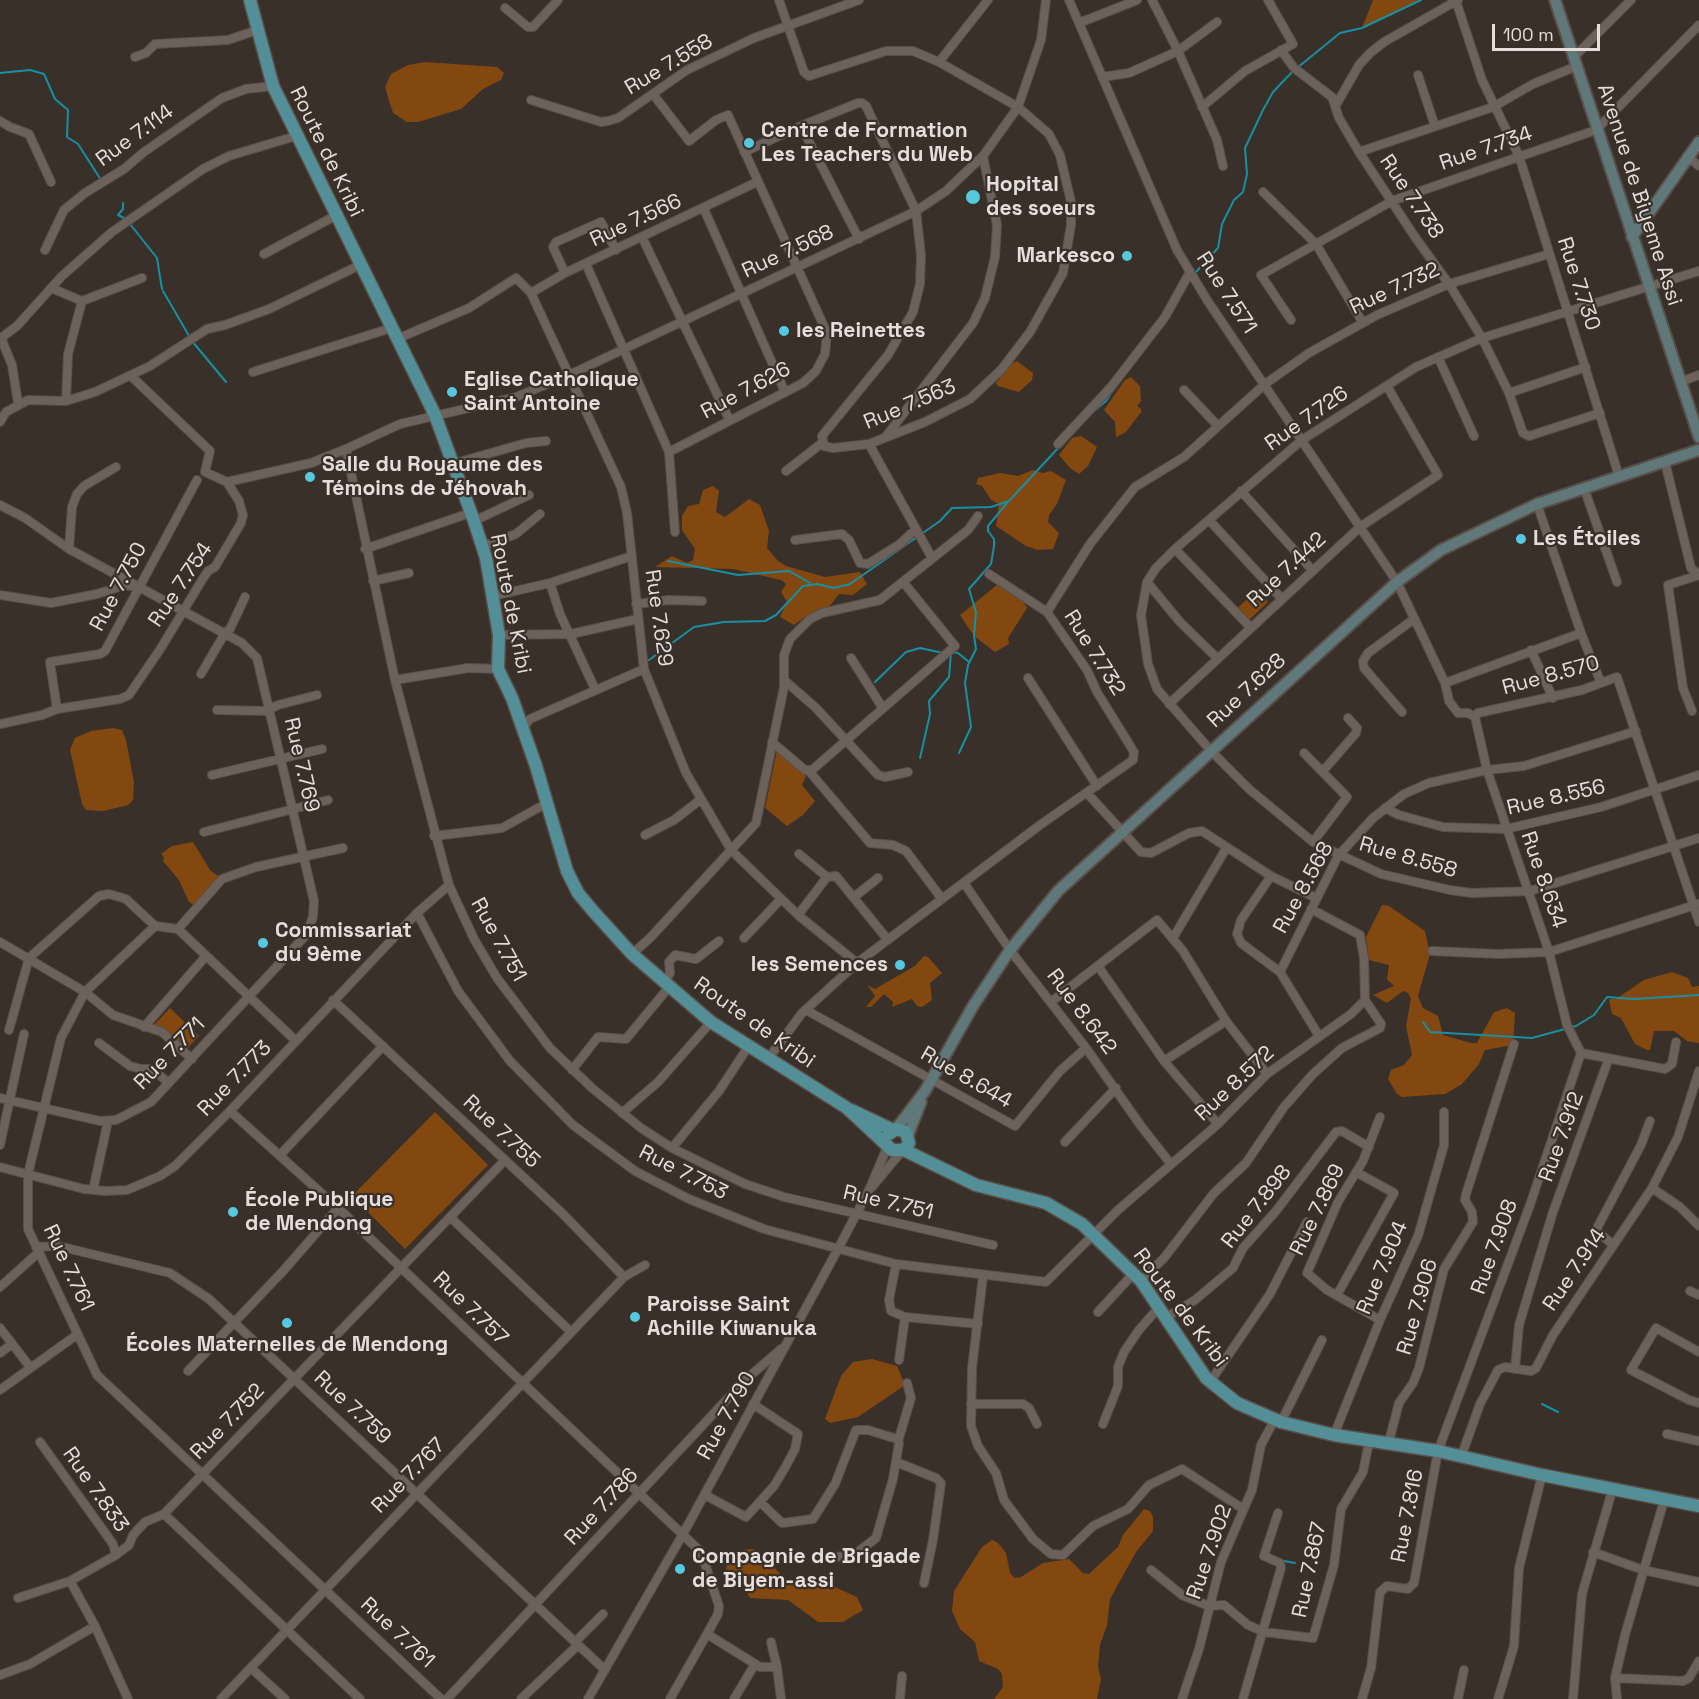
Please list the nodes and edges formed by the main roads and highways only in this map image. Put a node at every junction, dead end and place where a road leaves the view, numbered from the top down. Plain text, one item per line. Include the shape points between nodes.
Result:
1 (252, 0) edge
2 (1555, 0) edge
3 (1699, 142) edge
4 (1632, 237) junction
5 (1699, 436) edge
6 (1699, 450) edge
7 (925, 1091) junction
8 (847, 1108) junction
9 (895, 1130) junction
10 (887, 1144) junction
11 (906, 1145) junction
12 (1699, 1506) edge

1 - 8 main road, Route de Kribi via 273,86 435,415 486,558 499,635 498,669 523,728 561,854 578,893 632,954 711,1022
2 - 4 main road, Avenue de Biyeme Assi
3 - 4 main road
4 - 5 main road, Avenue de Biyeme Assi
6 - 7 main road, Rue 7.628 via 1537,504 1441,550 1396,582 1058,891 1010,950 972,1006
7 - 9 main road, Rue 7.628
7 - 11 main road, Rue 7.628
8 - 9 main road
8 - 10 main road, Route de Kribi
9 - 10 main road
9 - 11 main road
10 - 11 main road, Route de Kribi via 892,1150
11 - 12 main road, Route de Kribi via 976,1185 1046,1203 1095,1234 1138,1277 1210,1382 1237,1403 1278,1420 1334,1435 1438,1451

